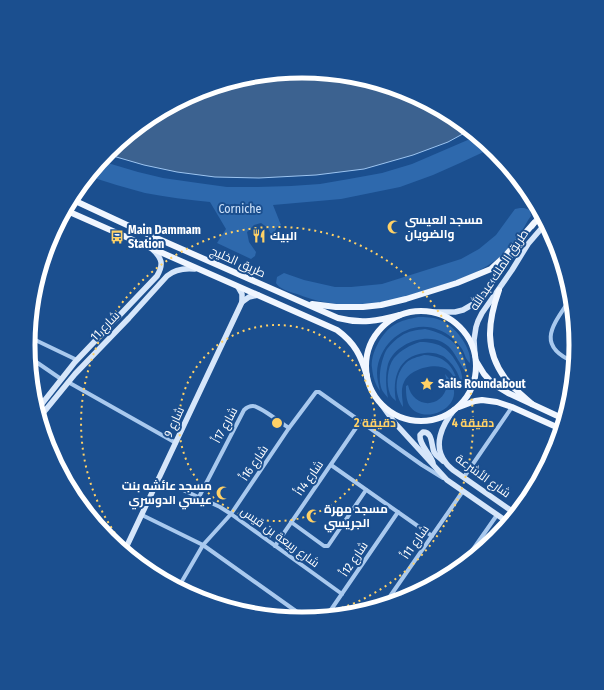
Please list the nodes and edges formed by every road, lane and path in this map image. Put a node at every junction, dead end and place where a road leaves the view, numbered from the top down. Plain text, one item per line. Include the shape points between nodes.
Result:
1 (77, 202) edge
2 (70, 212) edge
3 (537, 219) edge
4 (534, 223) junction
5 (542, 228) edge
6 (150, 248) junction
7 (198, 269) junction
8 (238, 287) junction
9 (498, 290) junction
10 (258, 295) junction
11 (299, 301) junction
12 (242, 302) junction
13 (566, 305) edge
14 (122, 312) junction
15 (434, 312) junction
16 (400, 315) junction
17 (129, 318) junction
18 (35, 340) edge
19 (475, 358) junction
20 (568, 359) edge
21 (77, 360) junction
22 (36, 362) edge
23 (367, 376) junction
24 (61, 379) junction
25 (68, 382) junction
26 (42, 404) edge
27 (381, 404) junction
28 (532, 404) junction
29 (512, 407) junction
30 (456, 409) junction
31 (44, 412) edge
32 (559, 417) edge
33 (360, 422) junction
34 (556, 427) edge
35 (289, 428) junction
36 (176, 443) junction
37 (445, 462) junction
38 (331, 465) junction
39 (434, 466) junction
40 (464, 477) junction
41 (447, 480) junction
42 (183, 490) dead end
43 (366, 490) junction
44 (462, 491) junction
45 (199, 497) junction
46 (512, 511) edge
47 (398, 512) junction
48 (231, 514) junction
49 (142, 515) junction
50 (497, 515) junction
51 (504, 520) edge
52 (291, 522) junction
53 (432, 536) junction
54 (203, 546) junction
55 (275, 546) junction
56 (127, 547) edge
57 (476, 548) edge
58 (181, 583) edge
59 (342, 594) junction
60 (389, 598) edge
61 (294, 610) joint
62 (331, 610) edge
63 (297, 612) edge

1 - 11 main road, طريق الخليج
2 - 6 main road, طريق الخليج
3 - 4 street, طريق الملك عبدالله
4 - 11 main road via 506,256 490,269 457,283 394,302 363,307 330,306
4 - 15 street, طريق الملك عبدالله via 481,298 463,310
5 - 9 street, طريق الملك عبدالله
6 - 7 main road, طريق الخليج
6 - 14 street, شارع 11 via 159,257 160,270
7 - 8 main road, طريق الخليج
7 - 17 street, شارع 11 via 188,268 170,273
8 - 10 main road, طريق الخليج
8 - 12 street via 242,294
9 - 19 street, طريق الملك عبدالله via 478,321 474,340
9 - 28 main road via 490,326 492,355 506,379
10 - 12 street via 249,296
10 - 23 main road, طريق الخليج via 343,334 359,353
11 - 16 main road, طريق الخليج via 338,318 357,322 377,321
12 - 36 street, شارع 9
13 - 20 street via 553,326 550,338 555,350
14 - 17 street
14 - 21 street, شارع 11
15 - 16 main road via 414,311
15 - 19 main road via 450,319 462,329 470,341
16 - 23 main road via 382,326 370,344 366,359
17 - 25 street, شارع 11
18 - 21 street
19 - 28 main road via 492,383
19 - 30 main road via 474,381 467,396
21 - 24 street, شارع 11
22 - 24 street
23 - 27 main road via 372,392
24 - 26 street, شارع 11
25 - 31 street, شارع 11
25 - 36 street
27 - 30 main road via 396,415 418,421 433,420
27 - 39 street, شارع الأشرعة
28 - 32 main road
29 - 30 main road via 482,400
29 - 34 main road
29 - 40 street
30 - 37 street, شارع الأشرعة via 440,434 440,450
33 - 35 street, شارع 16أ via 318,392
33 - 38 street, شارع 14أ
33 - 41 street
35 - 45 street, شارع 17أ via 256,406 247,407
35 - 48 street, شارع 16أ
36 - 49 street, شارع 9
37 - 39 street via 435,454 429,434 425,431 420,435 420,439
37 - 40 street, شارع الأشرعة
38 - 43 street
38 - 52 street, شارع 14أ
39 - 41 street, شارع الأشرعة
40 - 46 street, شارع الأشرعة
41 - 44 street, شارع الأشرعة
42 - 45 street, شارع ربيعة بن قيس
43 - 47 street
43 - 52 street via 329,545 324,546
44 - 50 street, شارع الأشرعة
44 - 53 street, شارع 11أ
45 - 48 street, شارع ربيعة بن قيس
47 - 53 street
47 - 59 street, شارع 12أ
48 - 54 street, شارع 16أ
48 - 55 street, شارع ربيعة بن قيس
49 - 54 street
49 - 56 street, شارع 9
50 - 51 street, شارع الأشرعة
50 - 57 street
52 - 55 street, شارع 14أ
53 - 60 street, شارع 11أ
54 - 58 street, شارع 16أ
54 - 61 street
55 - 59 street, شارع ربيعة بن قيس
59 - 62 street, شارع 12أ
61 - 63 street

